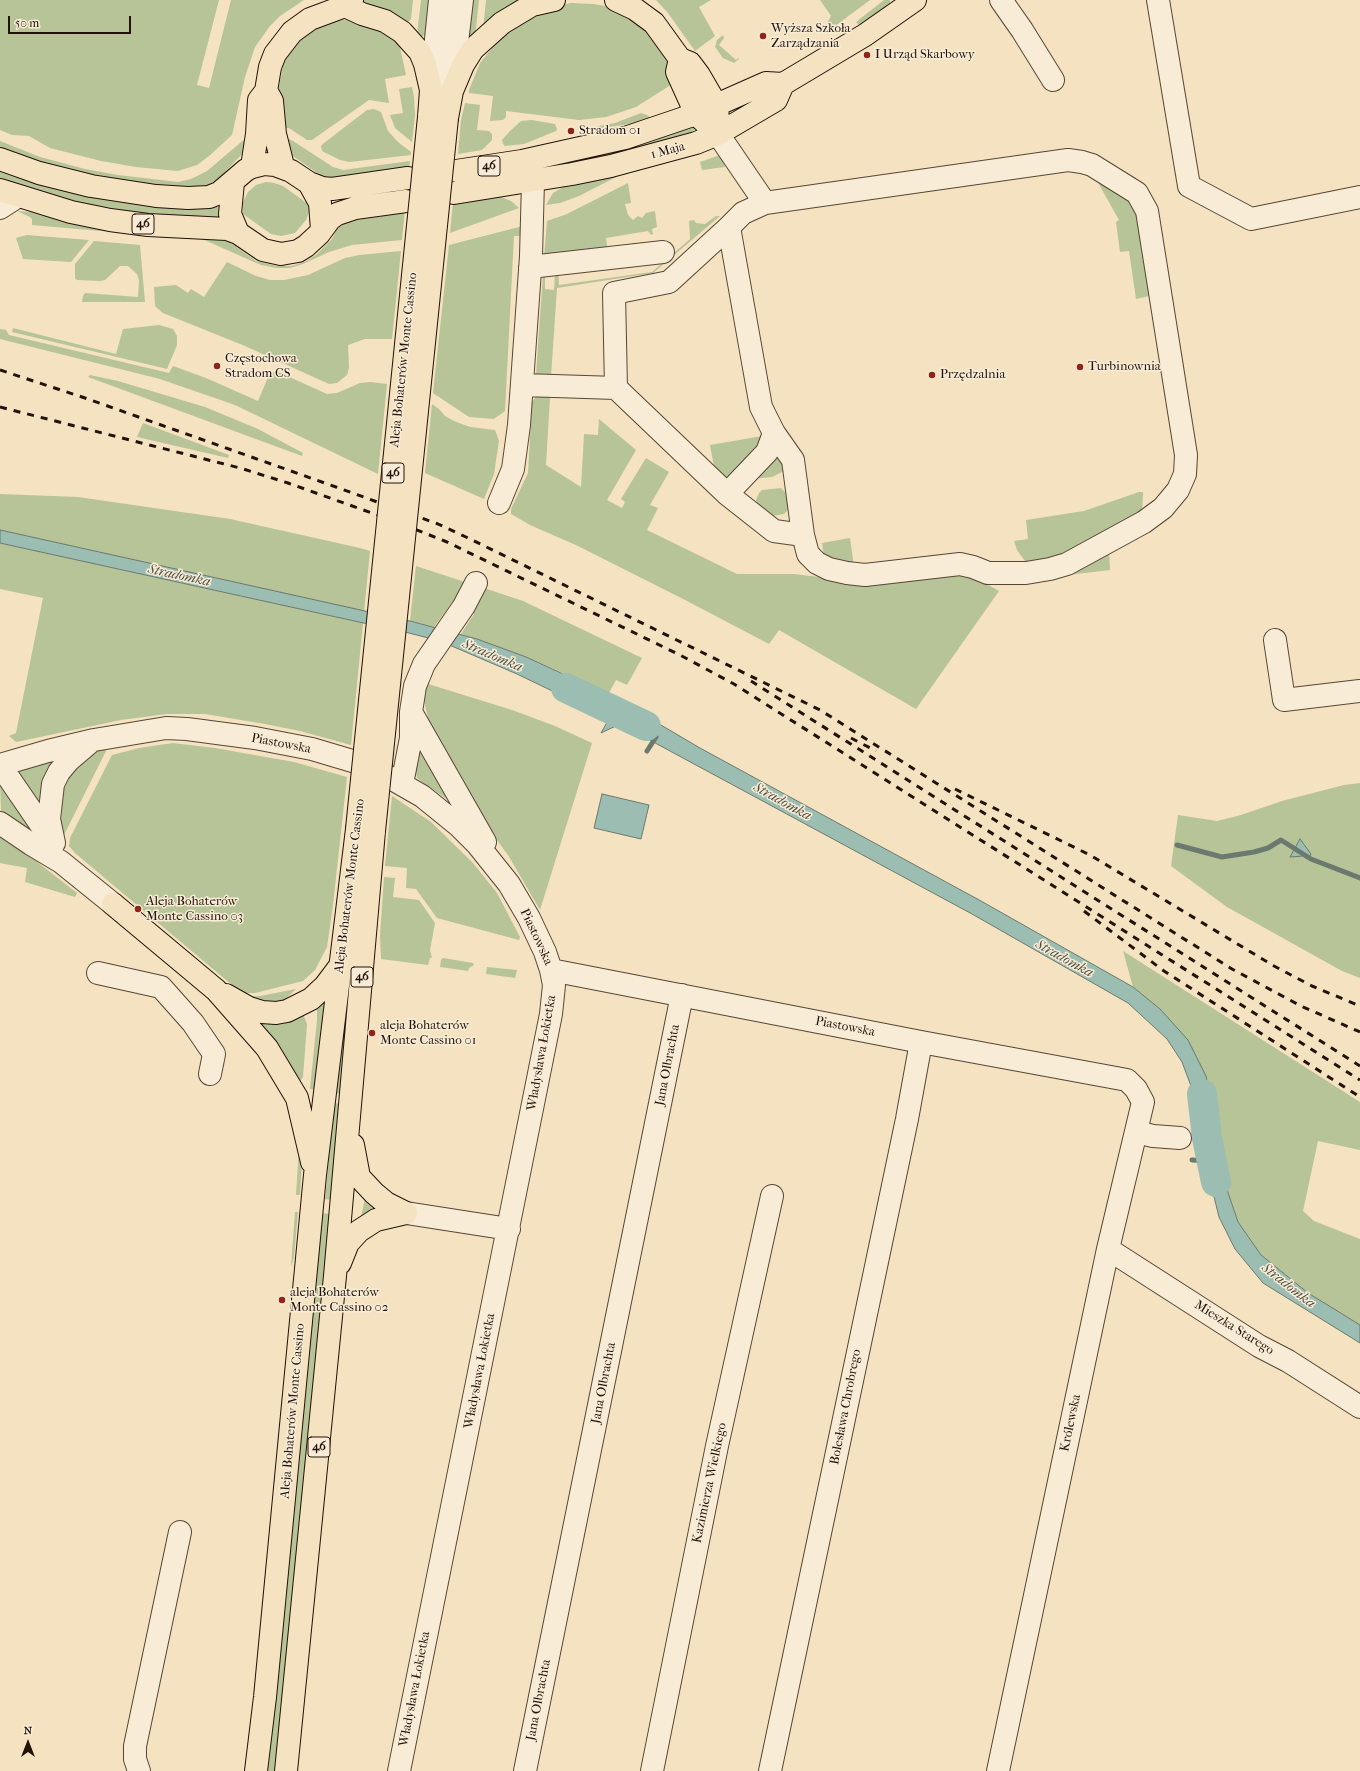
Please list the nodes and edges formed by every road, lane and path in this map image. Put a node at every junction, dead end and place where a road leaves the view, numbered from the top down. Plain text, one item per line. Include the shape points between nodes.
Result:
1 (440, 0) edge
2 (462, 0) edge
3 (554, 0) edge
4 (616, 0) edge
5 (915, 0) edge
6 (1001, 0) edge
7 (1158, 0) edge
8 (349, 3) edge
9 (680, 59) junction
10 (1053, 80) dead end
11 (783, 84) junction
12 (266, 90) junction
13 (441, 90) junction
14 (717, 106) junction
15 (696, 114) junction
16 (718, 134) junction
17 (0, 159) edge
18 (283, 166) junction
19 (252, 167) junction
20 (456, 171) dead end
21 (408, 178) dead end
22 (533, 181) junction
23 (233, 182) junction
24 (309, 183) junction
25 (454, 193) dead end
26 (6, 198) edge
27 (406, 201) dead end
28 (1357, 202) edge
29 (765, 203) junction
30 (729, 227) junction
31 (322, 230) junction
32 (238, 232) junction
33 (663, 252) dead end
34 (530, 267) junction
35 (523, 385) junction
36 (616, 388) junction
37 (774, 433) junction
38 (727, 494) junction
39 (499, 503) dead end
40 (803, 535) junction
41 (476, 583) dead end
42 (1275, 640) dead end
43 (1360, 691) edge
44 (411, 712) junction
45 (94, 740) junction
46 (0, 764) edge
47 (402, 784) junction
48 (0, 823) edge
49 (365, 830) junction
50 (58, 852) junction
51 (497, 868) junction
52 (113, 904) joint
53 (340, 966) junction
54 (551, 970) junction
55 (98, 973) dead end
56 (216, 990) junction
57 (682, 995) junction
58 (921, 1042) junction
59 (210, 1074) dead end
60 (1127, 1080) joint
61 (348, 1123) junction
62 (1136, 1132) junction
63 (1180, 1138) dead end
64 (315, 1175) junction
65 (772, 1196) dead end
66 (406, 1213) junction
67 (509, 1229) junction
68 (1108, 1249) junction
69 (335, 1276) junction
70 (1360, 1407) edge
71 (180, 1532) dead end
72 (139, 1771) edge
73 (256, 1771) edge
74 (286, 1771) edge
75 (399, 1771) edge
76 (525, 1771) edge
77 (652, 1771) edge
78 (770, 1771) edge
79 (998, 1771) edge

1 - 13 street, Aleja Bohaterów Monte Cassino
2 - 13 street, Aleja Bohaterów Monte Cassino
3 - 13 main road via 532,5 502,23 473,49
4 - 9 main road via 635,9 654,23
5 - 11 main road via 865,35
6 - 10 street
7 - 28 street via 1190,186 1251,218
8 - 12 main road via 310,19 292,32 275,54
8 - 13 main road via 362,14 385,22 402,32 420,52
9 - 14 main road via 690,63
9 - 15 main road via 677,72
11 - 14 main road, 1 Maja via 766,83
11 - 16 main road, 1 Maja via 776,100
12 - 18 main road via 272,101 274,134
12 - 19 main road via 259,100
13 - 49 main road, Aleja Bohaterów Monte Cassino / 46, bridge
14 - 15 main road, 1 Maja
14 - 16 main road
15 - 16 main road
15 - 20 main road, 1 Maja / 46 via 625,138 522,161
16 - 22 main road, 1 Maja via 696,143 611,166
16 - 29 street
17 - 23 main road, 46 via 66,180 110,190 156,196 209,197
18 - 19 main road via 264,164
18 - 24 main road
19 - 23 main road, 46
21 - 24 main road via 332,189
22 - 25 main road, 1 Maja
22 - 34 street
23 - 32 main road via 230,214
24 - 31 main road via 320,203
26 - 32 main road, 46 via 110,220
27 - 31 main road via 345,211 330,219
29 - 30 street via 743,213
29 - 40 street via 1068,160 1092,165 1137,193 1147,211 1186,455 1185,474 1178,490 1163,508 1144,522 1067,564 1050,568 1026,573 988,574 960,564 865,575 847,574 817,563 808,554
30 - 36 street via 669,282 614,292
30 - 37 street via 761,407
31 - 32 main road, 46 via 313,241 302,248 281,254 263,250
33 - 34 street
34 - 35 street
35 - 36 street
35 - 39 street via 513,469
36 - 38 street
37 - 38 street via 767,452
37 - 40 street via 793,460
38 - 40 street via 774,531
41 - 44 street via 464,606 424,664 415,686
42 - 43 street via 1284,700
44 - 47 street via 411,738
44 - 51 street via 483,837
45 - 46 street, Piastowska
45 - 47 street, Piastowska via 166,728 220,732 312,749 359,763
45 - 50 street via 69,760 53,784 49,819
46 - 50 street, Piastowska
47 - 51 street, Piastowska via 422,796 459,826
48 - 50 street via 31,844
49 - 53 main road, Aleja Bohaterów Monte Cassino / 46
49 - 61 main road, Aleja Bohaterów Monte Cassino / 46 via 358,1031
50 - 52 street
51 - 54 street, Piastowska via 529,918
52 - 56 main road
53 - 56 main road via 311,999 287,1011 262,1012 249,1008
53 - 64 main road, Aleja Bohaterów Monte Cassino / 46
54 - 57 street, Piastowska
54 - 67 street, Władysława Łokietka via 554,985 551,1014
55 - 59 street via 161,987 214,1054
56 - 64 main road via 267,1048 297,1098
57 - 58 street, Piastowska
57 - 76 street, Jana Olbrachta
58 - 60 street, Piastowska
58 - 78 street, Bolesława Chrobrego
60 - 62 street, Królewska via 1143,1102
61 - 66 main road via 360,1177 374,1194
61 - 69 main road, Aleja Bohaterów Monte Cassino / 46
62 - 63 street
62 - 68 street, Królewska
64 - 73 main road, Aleja Bohaterów Monte Cassino / 46 via 266,1697
65 - 77 street, Kazimierza Wielkiego via 717,1446
66 - 67 street
66 - 69 main road via 376,1220 360,1231 348,1243
67 - 75 street, Władysława Łokietka
68 - 70 street, Mieszka Starego
68 - 79 street, Królewska
69 - 74 main road, Aleja Bohaterów Monte Cassino / 46
71 - 72 street via 135,1746 134,1759

